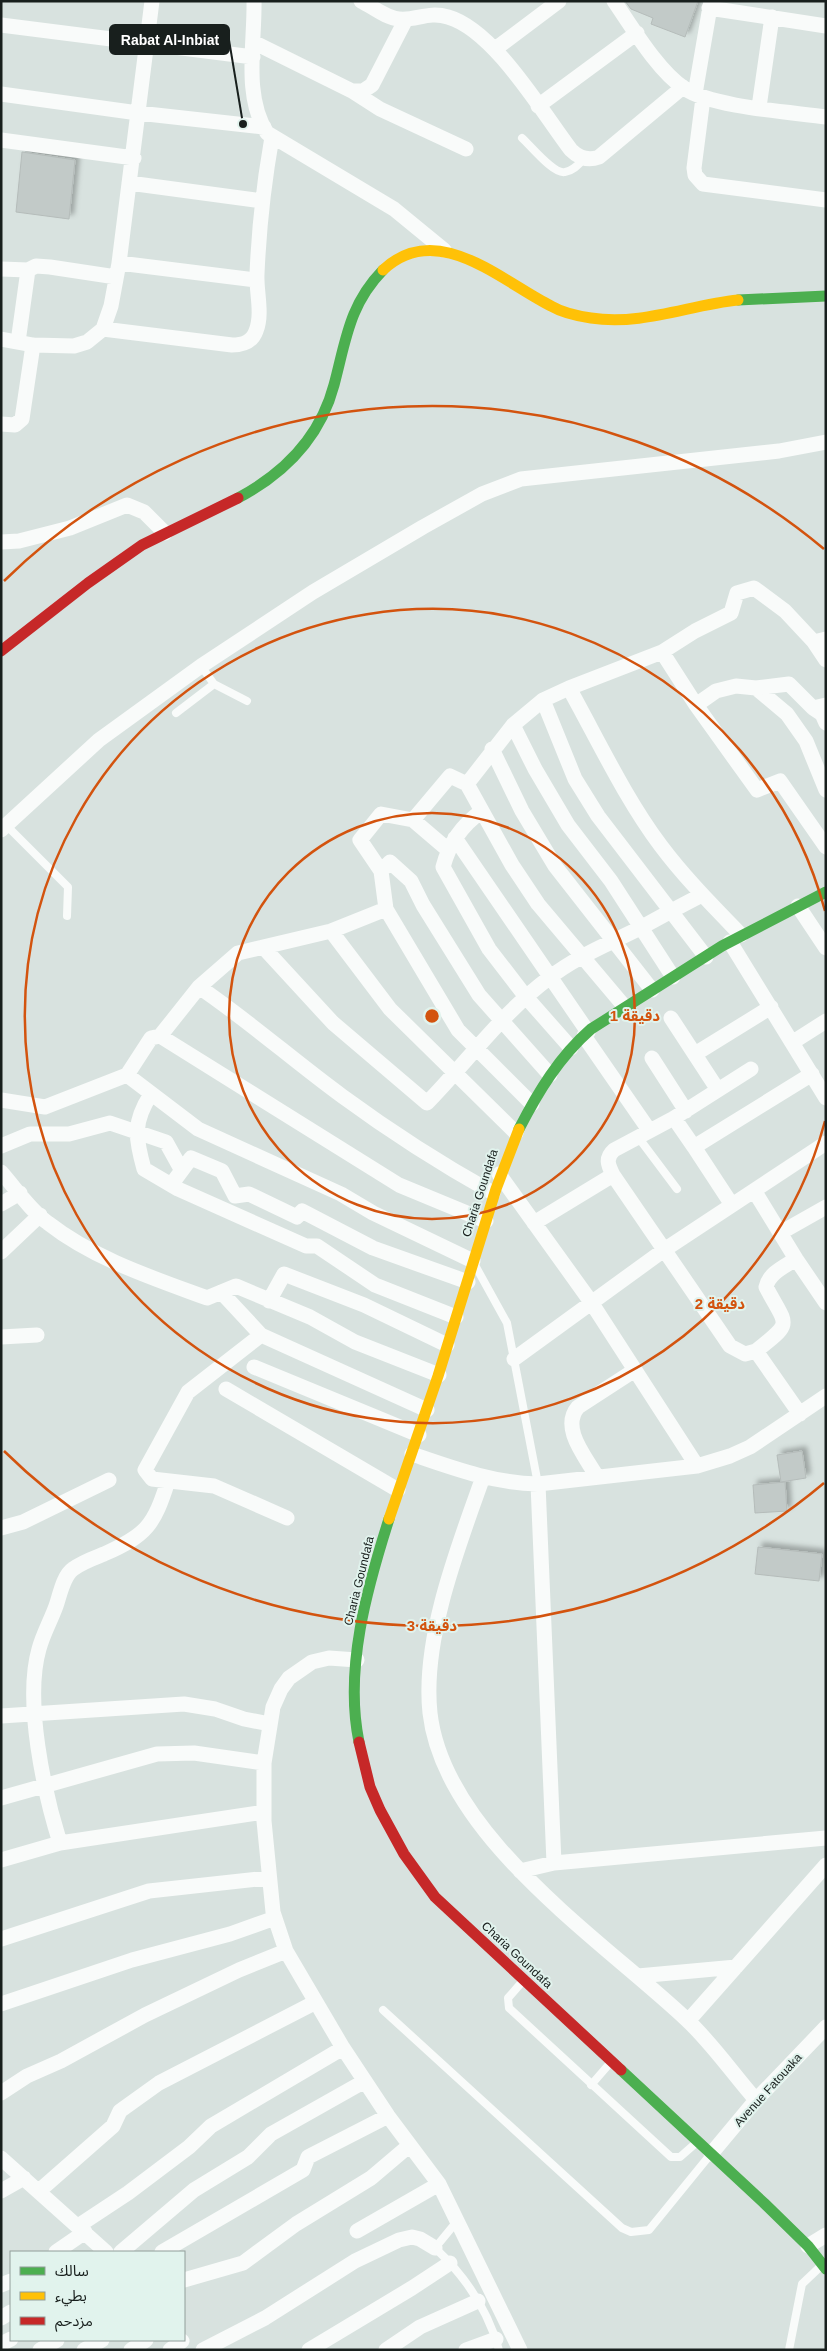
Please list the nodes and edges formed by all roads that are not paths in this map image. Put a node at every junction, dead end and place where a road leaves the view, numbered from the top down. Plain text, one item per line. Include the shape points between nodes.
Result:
1 (152, 1) edge
2 (254, 1) edge
3 (361, 1) edge
4 (431, 1) edge
5 (559, 1) edge
6 (614, 1) edge
7 (710, 4) edge
8 (410, 18) junction
9 (772, 18) junction
10 (1, 25) edge
11 (826, 26) edge
12 (637, 33) junction
13 (147, 43) junction
14 (495, 49) junction
15 (253, 50) junction
16 (352, 91) junction
17 (693, 93) junction
18 (1, 94) edge
19 (538, 106) junction
20 (759, 107) junction
21 (138, 113) junction
22 (826, 117) edge
23 (268, 132) junction
24 (522, 138) dead end
25 (1, 140) edge
26 (466, 149) dead end
27 (134, 158) junction
28 (585, 158) junction
29 (129, 183) junction
30 (826, 200) edge
31 (262, 201) junction
32 (444, 250) junction
33 (1, 269) edge
34 (28, 270) junction
35 (117, 270) junction
36 (256, 280) junction
37 (826, 296) edge
38 (103, 328) junction
39 (1, 339) edge
40 (18, 342) junction
41 (34, 345) junction
42 (1, 424) edge
43 (826, 442) edge
44 (165, 533) junction
45 (1, 542) edge
46 (820, 640) edge
47 (1, 651) edge
48 (662, 652) junction
49 (826, 660) edge
50 (201, 666) junction
51 (214, 684) junction
52 (568, 688) junction
53 (756, 688) junction
54 (543, 700) junction
55 (247, 701) dead end
56 (696, 706) junction
57 (820, 706) edge
58 (176, 713) dead end
59 (826, 722) edge
60 (513, 725) junction
61 (492, 749) junction
62 (467, 784) junction
63 (826, 790) edge
64 (482, 811) junction
65 (413, 820) junction
66 (4, 827) edge
67 (451, 844) junction
68 (826, 847) edge
69 (381, 871) junction
70 (826, 892) edge
71 (702, 895) junction
72 (798, 906) junction
73 (386, 908) junction
74 (669, 911) junction
75 (67, 916) dead end
76 (642, 927) junction
77 (330, 932) junction
78 (735, 938) junction
79 (614, 940) junction
80 (263, 946) junction
81 (826, 948) edge
82 (582, 957) junction
83 (706, 957) junction
84 (550, 977) junction
85 (673, 977) junction
86 (199, 987) junction
87 (652, 990) junction
88 (526, 997) junction
89 (624, 1006) junction
90 (772, 1007) junction
91 (671, 1018) dead end
92 (826, 1021) edge
93 (502, 1022) junction
94 (586, 1034) junction
95 (160, 1036) junction
96 (793, 1042) junction
97 (476, 1047) junction
98 (571, 1048) junction
99 (695, 1054) junction
100 (652, 1058) dead end
101 (751, 1069) dead end
102 (456, 1074) junction
103 (812, 1074) junction
104 (127, 1075) junction
105 (550, 1075) junction
106 (718, 1090) junction
107 (151, 1094) junction
108 (826, 1098) edge
109 (1, 1100) edge
110 (532, 1104) junction
111 (680, 1114) junction
112 (516, 1133) junction
113 (137, 1134) junction
114 (644, 1134) junction
115 (826, 1143) edge
116 (1, 1146) edge
117 (694, 1147) junction
118 (181, 1169) junction
119 (1, 1172) edge
120 (499, 1174) junction
121 (613, 1175) junction
122 (170, 1185) junction
123 (678, 1189) dead end
124 (755, 1192) junction
125 (20, 1193) junction
126 (493, 1193) junction
127 (1, 1204) edge
128 (732, 1205) junction
129 (826, 1207) edge
130 (40, 1215) junction
131 (486, 1221) junction
132 (534, 1223) junction
133 (780, 1233) junction
134 (664, 1250) junction
135 (1, 1252) edge
136 (796, 1259) junction
137 (473, 1261) junction
138 (468, 1282) junction
139 (221, 1292) junction
140 (269, 1301) junction
141 (591, 1302) junction
142 (826, 1303) edge
143 (456, 1317) junction
144 (37, 1335) dead end
145 (261, 1336) junction
146 (1, 1338) edge
147 (447, 1346) junction
148 (756, 1351) junction
149 (514, 1359) junction
150 (254, 1367) dead end
151 (635, 1370) junction
152 (439, 1375) junction
153 (226, 1389) dead end
154 (826, 1396) edge
155 (428, 1410) junction
156 (800, 1414) junction
157 (420, 1435) junction
158 (412, 1454) junction
159 (697, 1466) junction
160 (483, 1477) junction
161 (597, 1478) junction
162 (109, 1480) dead end
163 (168, 1481) junction
164 (538, 1484) junction
165 (398, 1490) junction
166 (287, 1518) dead end
167 (1, 1528) edge
168 (356, 1660) junction
169 (36, 1713) junction
170 (1, 1716) edge
171 (270, 1724) junction
172 (264, 1763) junction
173 (45, 1787) junction
174 (1, 1798) edge
175 (264, 1812) junction
176 (826, 1838) edge
177 (60, 1843) junction
178 (1, 1860) edge
179 (554, 1863) junction
180 (826, 1865) edge
181 (520, 1871) junction
182 (268, 1878) junction
183 (275, 1918) junction
184 (1, 1939) edge
185 (286, 1951) junction
186 (736, 1967) junction
187 (638, 1976) junction
188 (524, 1980) junction
189 (316, 2002) junction
190 (1, 2004) edge
191 (383, 2010) dead end
192 (688, 2021) junction
193 (826, 2027) edge
194 (343, 2048) junction
195 (612, 2062) junction
196 (365, 2080) junction
197 (590, 2085) junction
198 (1, 2093) edge
199 (756, 2100) junction
200 (388, 2116) junction
201 (697, 2141) junction
202 (410, 2148) junction
203 (711, 2154) junction
204 (1, 2158) edge
205 (24, 2178) junction
206 (439, 2184) junction
207 (1, 2191) edge
208 (39, 2191) junction
209 (458, 2220) junction
210 (82, 2229) junction
211 (357, 2232) dead end
212 (826, 2235) edge
213 (808, 2246) junction
214 (435, 2248) junction
215 (57, 2251) edge
216 (102, 2251) edge
217 (122, 2251) edge
218 (164, 2251) edge
219 (450, 2263) junction
220 (824, 2267) edge
221 (185, 2280) edge
222 (478, 2301) junction
223 (55, 2341) edge
224 (100, 2341) edge
225 (145, 2341) edge
226 (498, 2344) edge
227 (40, 2350) edge
228 (84, 2350) edge
229 (132, 2350) edge
230 (203, 2350) edge
231 (309, 2350) edge
232 (386, 2350) edge
233 (466, 2350) edge
234 (520, 2350) edge
235 (789, 2350) edge

1 - 13 street
2 - 15 street
3 - 8 street via 390,17
4 - 8 street
5 - 14 street
6 - 12 street
7 - 9 street
7 - 17 street
8 - 14 street via 438,14 450,17
8 - 16 street via 372,85 363,91
9 - 11 street
9 - 20 street
10 - 13 street
12 - 17 street via 668,75
12 - 19 street
13 - 15 street
13 - 21 street
14 - 19 street
15 - 16 street
15 - 23 street via 254,94
16 - 26 street via 380,109
17 - 20 street
17 - 28 street via 599,156
17 - 30 street via 694,168 699,181
18 - 21 street
19 - 28 street via 571,150
20 - 22 street
21 - 23 street
21 - 27 street
23 - 31 street
23 - 32 street via 394,209
24 - 28 lane via 556,172 574,169
25 - 27 street
27 - 29 street
29 - 31 street
29 - 35 street
31 - 36 street
32 - 37 street via 461,254 484,266 535,300 574,316 605,320 645,318 725,302
32 - 44 street via 406,255 369,282 358,297 326,410 308,442 290,462 267,482 242,497
33 - 34 street
34 - 35 street via 36,266
34 - 40 street
35 - 36 street
35 - 38 street via 111,306
36 - 38 street via 257,330 241,345
38 - 41 street via 86,342 74,346
39 - 40 street
40 - 41 street
41 - 42 street via 22,419 15,424
43 - 50 street via 715,459 521,479 482,494 423,527 313,592
44 - 45 street via 144,512 127,504 49,534
44 - 47 street via 127,556
46 - 48 street via 754,588 737,593 731,613
46 - 49 street
48 - 52 street
48 - 56 street
50 - 51 lane
50 - 66 street via 99,740
51 - 55 lane
51 - 58 lane
52 - 54 street
52 - 71 street via 661,846
53 - 56 street via 736,686 716,691
53 - 57 street via 789,684
53 - 63 street via 787,714 806,741
54 - 60 street
54 - 74 street via 574,779
56 - 68 street via 757,790 780,780
57 - 59 street
60 - 61 street
60 - 76 street via 568,826 611,880
61 - 62 street
61 - 79 street via 522,811 555,866
62 - 64 street
62 - 65 street via 450,776
64 - 67 street via 469,819
64 - 82 street via 512,866 538,904
65 - 67 street
65 - 69 street via 381,814 360,840
66 - 75 lane via 68,887
67 - 84 street
67 - 88 street via 442,867 489,949
69 - 73 street
69 - 93 street via 390,862 412,882 479,995
70 - 72 street, Charia Goundafa
71 - 74 street
71 - 78 street
72 - 78 street, Charia Goundafa
72 - 81 street
73 - 77 street
73 - 97 street via 458,1030
74 - 76 street
74 - 83 street
76 - 79 street
76 - 85 street
77 - 80 street
77 - 102 street via 390,1009
78 - 83 street, Charia Goundafa
78 - 90 street
79 - 82 street
79 - 87 street
80 - 86 street via 238,953
80 - 102 street via 333,1023 427,1103
82 - 84 street
82 - 89 street
83 - 85 street, Charia Goundafa
84 - 88 street
84 - 94 street
85 - 87 street, Charia Goundafa
86 - 95 street
86 - 126 street via 246,1019 340,1095 427,1156
87 - 89 street, Charia Goundafa
88 - 93 street
88 - 98 street
89 - 94 street, Charia Goundafa
90 - 96 street
90 - 99 street
91 - 99 street
92 - 96 street
93 - 97 street
93 - 105 street
94 - 98 street, Charia Goundafa
94 - 114 street
95 - 104 street via 151,1038
95 - 131 street via 399,1184
96 - 103 street
97 - 102 street
97 - 110 street
98 - 105 street, Charia Goundafa
99 - 106 street
100 - 111 street
101 - 106 street
102 - 112 street
103 - 108 street
103 - 117 street
104 - 107 street
104 - 109 street via 45,1107
105 - 110 street, Charia Goundafa
106 - 111 street
107 - 113 street via 139,1112
107 - 137 street via 198,1129 341,1194
110 - 112 street, Charia Goundafa
111 - 114 street
111 - 117 street
112 - 120 street, Charia Goundafa
113 - 116 street via 110,1123 69,1134 30,1134
113 - 118 street via 166,1142
113 - 122 street via 136,1143 144,1169
114 - 121 street via 610,1154 608,1164
114 - 123 lane
115 - 124 street
117 - 128 street
118 - 122 street
118 - 138 street via 191,1158 222,1171 235,1196 249,1194 297,1217 302,1212 373,1248
119 - 125 street
120 - 126 street, Charia Goundafa
120 - 132 street
121 - 132 street
121 - 134 street
122 - 143 street via 306,1246 317,1246 375,1285
124 - 128 street
124 - 133 street
125 - 127 street
125 - 130 street
126 - 131 street, Charia Goundafa
128 - 134 street
129 - 133 street
130 - 135 street
130 - 139 street via 81,1246 133,1270 207,1298
131 - 137 street, Charia Goundafa
132 - 141 street
133 - 136 street
134 - 141 street
134 - 148 street via 730,1346 745,1354
136 - 142 street
136 - 148 street via 768,1280 766,1288 783,1315 784,1326
137 - 138 street, Charia Goundafa
137 - 149 lane via 507,1323
138 - 143 street, Charia Goundafa
139 - 140 street via 236,1286
139 - 145 street
140 - 147 street via 284,1274 364,1306
140 - 152 street via 310,1317 355,1342
141 - 149 street
141 - 151 street
143 - 147 street, Charia Goundafa
144 - 146 street
145 - 155 street
145 - 163 street via 188,1392 145,1470 148,1477
147 - 152 street, Charia Goundafa
148 - 156 street
149 - 164 lane
150 - 157 street
151 - 159 street
151 - 161 street via 572,1414 572,1430
152 - 155 street, Charia Goundafa
153 - 165 street
154 - 156 street
155 - 157 street, Charia Goundafa
156 - 159 street via 750,1447
157 - 158 street, Charia Goundafa
158 - 160 street
158 - 165 street, Charia Goundafa
159 - 161 street
160 - 164 street
160 - 181 street via 458,1549 433,1644 429,1677 430,1712 434,1742 444,1768 481,1824
161 - 164 street
162 - 167 street via 23,1522
163 - 166 street via 214,1486
163 - 169 street via 150,1525 127,1544 87,1561 68,1575 39,1648 35,1674
164 - 179 street
165 - 168 street, Charia Goundafa via 367,1602
168 - 171 street via 320,1659 289,1678 273,1707
168 - 188 street, Charia Goundafa via 355,1711 359,1744 380,1814 405,1858 435,1897
169 - 170 street
169 - 171 street via 184,1704
169 - 173 street
171 - 172 street
172 - 173 street via 168,1752 144,1756
172 - 175 street
173 - 174 street
173 - 177 street
175 - 177 street
175 - 182 street
176 - 179 street
177 - 178 street
179 - 181 street
180 - 186 street
181 - 187 street
182 - 183 street
182 - 184 street via 149,1891
183 - 185 street
183 - 190 street via 214,1939 132,1960
185 - 189 street
185 - 198 street via 145,2015 61,2062 27,2076
186 - 187 street
186 - 192 street
187 - 192 street
188 - 195 street, Charia Goundafa
188 - 197 lane via 508,1998 509,2008
189 - 194 street
189 - 208 street via 159,2083 120,2111 113,2126
191 - 203 lane via 622,2228 631,2232 649,2230
192 - 199 street
193 - 199 street, Avenue Fatouaka
194 - 196 street
194 - 210 street via 212,2126
195 - 197 lane
195 - 201 street, Charia Goundafa
196 - 200 street
196 - 217 street via 271,2134 248,2157 194,2190
197 - 201 lane via 671,2158 680,2157
199 - 203 street, Avenue Fatouaka
200 - 202 street
200 - 218 street via 308,2157 303,2170
201 - 203 street, Charia Goundafa
202 - 206 street
202 - 221 street via 371,2178 283,2233 243,2263
203 - 213 street, Charia Goundafa
204 - 205 street
205 - 207 street
205 - 208 street
206 - 209 street
206 - 211 street
208 - 210 street
209 - 214 lane
209 - 234 street
210 - 215 street
210 - 216 street
212 - 213 street
213 - 220 street, Charia Goundafa
214 - 219 lane
214 - 230 street via 412,2237 399,2240 355,2261 265,2318
219 - 222 lane
219 - 231 street
220 - 235 lane via 802,2284
222 - 226 lane
222 - 232 street via 420,2327
223 - 227 street
224 - 228 street
225 - 229 street
226 - 233 street

